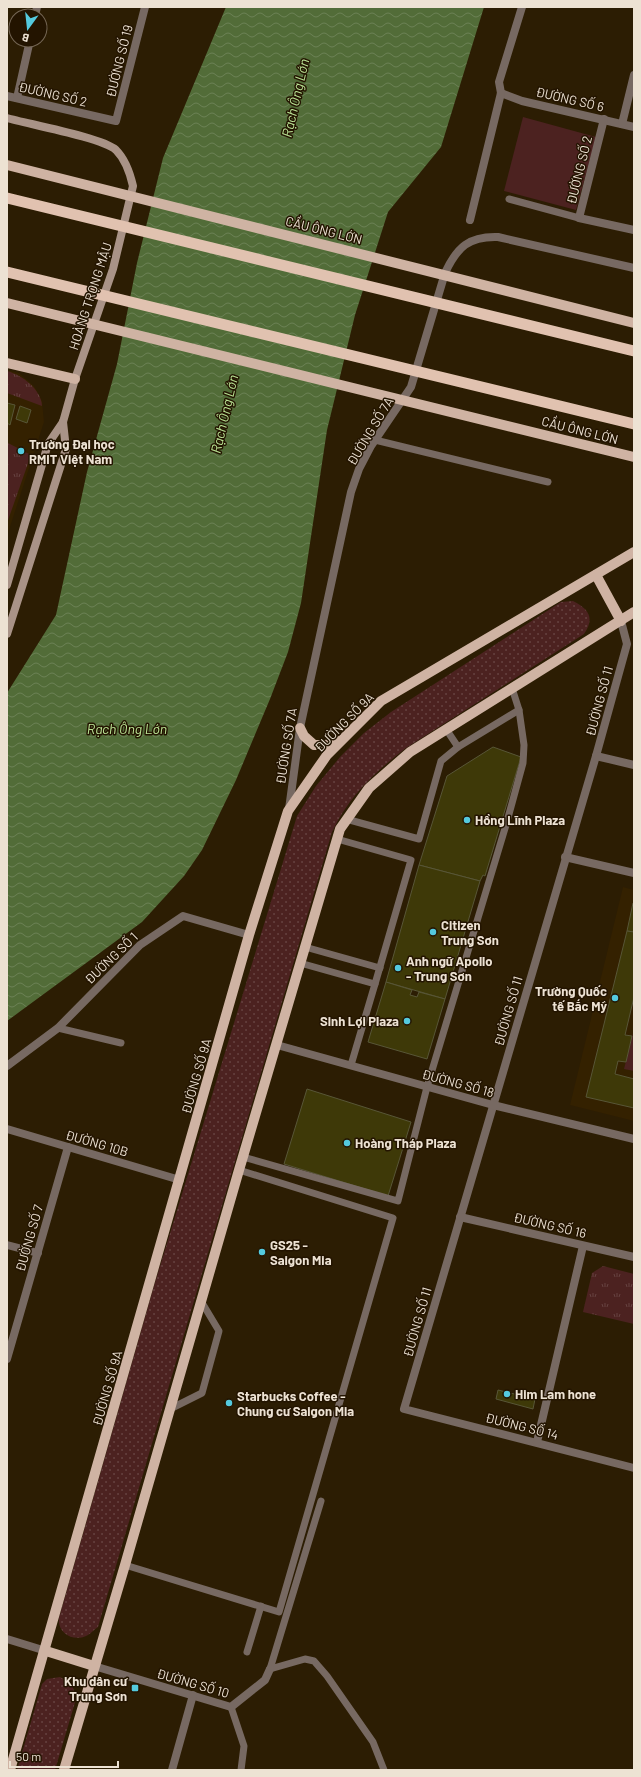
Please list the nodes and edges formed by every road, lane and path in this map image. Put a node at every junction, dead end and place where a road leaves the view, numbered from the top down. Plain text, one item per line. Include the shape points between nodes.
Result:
1 (145, 7) edge
2 (522, 7) edge
3 (28, 48) edge
4 (634, 75) edge
5 (501, 94) junction
6 (7, 96) edge
7 (17, 98) junction
8 (7, 118) edge
9 (604, 119) junction
10 (116, 121) joint
11 (622, 124) junction
12 (634, 127) edge
13 (7, 165) edge
14 (7, 198) edge
15 (509, 200) dead end
16 (579, 218) junction
17 (470, 220) dead end
18 (634, 230) edge
19 (634, 268) edge
20 (7, 272) edge
21 (7, 304) edge
22 (634, 323) edge
23 (634, 351) edge
24 (7, 363) edge
25 (75, 379) junction
26 (63, 422) junction
27 (634, 424) edge
28 (375, 440) junction
29 (634, 457) edge
30 (548, 482) dead end
31 (634, 552) edge
32 (596, 575) junction
33 (7, 585) edge
34 (634, 612) edge
35 (621, 621) junction
36 (7, 634) edge
37 (630, 645) edge
38 (512, 688) junction
39 (519, 710) junction
40 (300, 728) junction
41 (446, 729) junction
42 (342, 740) junction
43 (458, 747) junction
44 (596, 756) junction
45 (634, 765) edge
46 (288, 811) junction
47 (346, 819) junction
48 (337, 839) junction
49 (565, 857) junction
50 (634, 873) edge
51 (249, 935) junction
52 (305, 947) junction
53 (300, 963) junction
54 (380, 968) junction
55 (375, 984) junction
56 (58, 1028) junction
57 (121, 1043) dead end
58 (277, 1045) junction
59 (351, 1065) junction
60 (7, 1066) edge
61 (427, 1087) junction
62 (493, 1105) junction
63 (7, 1129) edge
64 (634, 1139) edge
65 (68, 1147) junction
66 (244, 1157) junction
67 (238, 1170) junction
68 (180, 1180) junction
69 (460, 1217) junction
70 (7, 1245) edge
71 (583, 1246) junction
72 (38, 1253) junction
73 (634, 1257) edge
74 (201, 1301) junction
75 (7, 1359) edge
76 (404, 1409) joint
77 (170, 1410) junction
78 (537, 1442) junction
79 (634, 1468) edge
80 (321, 1501) dead end
81 (125, 1565) junction
82 (261, 1606) junction
83 (7, 1639) edge
84 (46, 1650) junction
85 (247, 1652) dead end
86 (94, 1666) junction
87 (270, 1669) junction
88 (193, 1695) junction
89 (231, 1707) junction
90 (10, 1770) edge
91 (64, 1770) edge
92 (172, 1770) edge
93 (241, 1770) edge
94 (384, 1770) edge

1 - 10 street, ĐƯỜNG SỐ 19
2 - 5 street via 499,82
3 - 7 street
4 - 11 street
5 - 9 street, ĐƯỜNG SỐ 6
5 - 17 street
6 - 7 street, ĐƯỜNG SỐ 2
7 - 10 street, ĐƯỜNG SỐ 2
8 - 25 main road, HOÀNG TRỌNG MẬU via 100,142 115,150 130,173 133,186 113,268
9 - 11 street, ĐƯỜNG SỐ 6
9 - 16 street, ĐƯỜNG SỐ 2
11 - 12 street, ĐƯỜNG SỐ 6
13 - 22 main road, CẦU ÔNG LỚN
14 - 23 highway
15 - 16 lane
16 - 18 street, ĐƯỜNG SỐ 2
19 - 28 street, ĐƯỜNG SỐ 7A via 498,237 484,236 460,248 451,259 445,274 411,387
20 - 27 highway, CẦU ÔNG LỚN
21 - 29 main road, CẦU ÔNG LỚN
24 - 25 main road
25 - 26 main road, HOÀNG TRỌNG MẬU
26 - 33 main road, HOÀNG TRỌNG MẬU via 48,444
26 - 36 main road, HOÀNG TRỌNG MẬU via 66,449
28 - 30 lane
28 - 40 street, ĐƯỜNG SỐ 7A via 359,469 351,492
31 - 32 main road, ĐƯỜNG SỐ 9A
32 - 35 main road
32 - 42 main road, ĐƯỜNG SỐ 9A via 381,701
34 - 35 main road
35 - 37 street, ĐƯỜNG SỐ 11
35 - 38 main road
37 - 44 street, ĐƯỜNG SỐ 11
38 - 39 lane
38 - 41 main road
39 - 43 lane
39 - 61 lane via 524,745 523,762
40 - 42 main road via 314,745
40 - 46 street, ĐƯỜNG SỐ 7A
41 - 43 lane
41 - 47 main road via 410,752 369,788
42 - 46 main road, ĐƯỜNG SỐ 9A via 327,755
43 - 47 lane via 441,761 419,839
44 - 45 street
44 - 49 street, ĐƯỜNG SỐ 11
46 - 51 main road, ĐƯỜNG SỐ 9A
47 - 48 main road
48 - 52 main road
48 - 54 lane via 411,860
49 - 50 street
49 - 62 street, ĐƯỜNG SỐ 11
51 - 56 street, ĐƯỜNG SỐ 1 via 183,916 140,944
51 - 68 main road, ĐƯỜNG SỐ 9A
52 - 53 main road
52 - 54 lane
53 - 55 lane
53 - 58 main road
54 - 55 lane
55 - 59 lane
56 - 57 lane
56 - 60 street, ĐƯỜNG SỐ 1
58 - 59 street, ĐƯỜNG SỐ 18
58 - 66 main road
59 - 61 street, ĐƯỜNG SỐ 18
61 - 62 street, ĐƯỜNG SỐ 18
61 - 66 lane via 398,1202
62 - 64 street, ĐƯỜNG SỐ 18
62 - 69 street, ĐƯỜNG SỐ 11
63 - 65 street, ĐƯỜNG 10B
65 - 68 street, ĐƯỜNG 10B
65 - 72 street, ĐƯỜNG SỐ 7
66 - 67 main road
67 - 74 main road
67 - 82 lane via 393,1218 279,1612
68 - 84 main road, ĐƯỜNG SỐ 9A
69 - 71 street, ĐƯỜNG SỐ 16
69 - 76 street, ĐƯỜNG SỐ 11
70 - 72 street
71 - 73 street, ĐƯỜNG SỐ 16
71 - 78 street
72 - 75 street, ĐƯỜNG SỐ 7
74 - 77 main road
74 - 77 lane via 219,1331 202,1392
76 - 78 street, ĐƯỜNG SỐ 14
77 - 81 main road
78 - 79 street, ĐƯỜNG SỐ 14
80 - 87 lane
81 - 82 lane
81 - 86 main road
82 - 85 lane
83 - 84 street
84 - 86 main road
84 - 90 main road, ĐƯỜNG SỐ 9A
86 - 88 street, ĐƯỜNG SỐ 10
86 - 91 main road
87 - 89 street, ĐƯỜNG SỐ 10 via 265,1680
87 - 94 lane via 305,1659 314,1661 373,1742
88 - 89 street, ĐƯỜNG SỐ 10
88 - 92 street
89 - 93 lane via 244,1746

